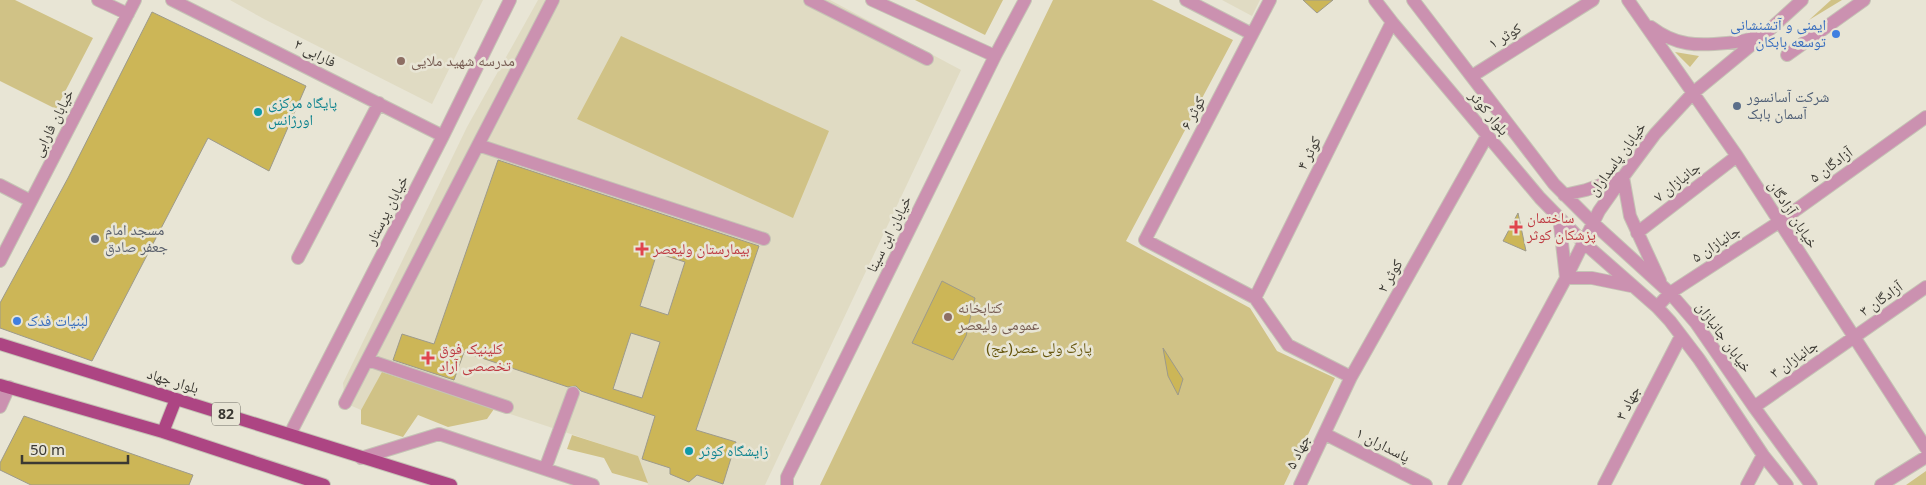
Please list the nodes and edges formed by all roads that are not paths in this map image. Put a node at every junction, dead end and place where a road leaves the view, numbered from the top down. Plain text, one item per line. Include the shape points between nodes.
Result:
1 (98, 0) edge
2 (135, 0) edge
3 (172, 0) edge
4 (510, 0) edge
5 (553, 0) edge
6 (810, 0) edge
7 (872, 0) edge
8 (1025, 0) edge
9 (1186, 0) edge
10 (1270, 0) edge
11 (1375, 0) edge
12 (1414, 0) edge
13 (1593, 0) edge
14 (1628, 0) edge
15 (1802, 0) edge
16 (1864, 0) edge
17 (128, 14) junction
18 (1642, 21) junction
19 (1392, 22) junction
20 (1767, 32) junction
21 (1252, 34) junction
22 (1787, 55) dead end
23 (995, 56) junction
24 (927, 59) dead end
25 (1472, 76) junction
26 (1694, 93) junction
27 (379, 104) junction
28 (1926, 117) edge
29 (443, 136) junction
30 (1487, 136) junction
31 (478, 146) junction
32 (1737, 156) junction
33 (1623, 177) junction
34 (1554, 184) junction
35 (0, 185) edge
36 (1564, 194) junction
37 (1540, 198) junction
38 (31, 201) junction
39 (1559, 217) junction
40 (1779, 222) junction
41 (1593, 223) junction
42 (1637, 233) junction
43 (764, 239) dead end
44 (1583, 242) junction
45 (298, 258) dead end
46 (0, 261) edge
47 (1566, 278) junction
48 (1633, 287) junction
49 (1926, 287) edge
50 (1666, 290) junction
51 (1255, 298) junction
52 (1657, 307) junction
53 (1681, 336) junction
54 (1854, 338) junction
55 (0, 344) edge
56 (368, 360) junction
57 (1351, 377) junction
58 (5, 386) edge
59 (573, 394) dead end
60 (176, 399) junction
61 (345, 402) dead end
62 (0, 407) edge
63 (507, 407) dead end
64 (1754, 407) junction
65 (163, 432) junction
66 (290, 434) junction
67 (1325, 434) junction
68 (1926, 448) edge
69 (1763, 455) junction
70 (1926, 457) edge
71 (361, 458) junction
72 (545, 469) junction
73 (324, 485) edge
74 (451, 485) edge
75 (593, 485) edge
76 (787, 485) edge
77 (1300, 485) edge
78 (1426, 485) edge
79 (1454, 485) edge
80 (1604, 485) edge
81 (1748, 485) edge
82 (1787, 485) edge
83 (1811, 485) edge
84 (1881, 485) edge

1 - 17 street
2 - 17 street, خیابان فارابی
3 - 27 street, فارابی ۲
4 - 29 street, خیابان پرستار
5 - 31 street
6 - 24 street
7 - 23 street
8 - 23 street, خیابان ابن سینا
9 - 21 street
10 - 21 street, کوثر ۶
11 - 19 street, بلوار کوثر
12 - 25 street, بلوار کوثر
13 - 25 street, کوثر ۱
14 - 18 street, خیابان آزادگان
15 - 20 street, خیابان پاسداران
16 - 22 street
17 - 38 street, خیابان فارابی
18 - 20 street via 1662,36 1696,46 1748,40
18 - 26 street, خیابان آزادگان
19 - 30 street, بلوار کوثر
19 - 51 street, کوثر ۴
20 - 26 street, خیابان پاسداران
21 - 51 street, کوثر ۶ via 1145,240
23 - 76 street, خیابان ابن سینا via 787,477
25 - 34 street, بلوار کوثر
26 - 32 street, خیابان آزادگان
26 - 33 street, خیابان پاسداران via 1655,134
27 - 29 street, فارابی ۲
27 - 45 street
28 - 40 street, آزادگان ۵
29 - 66 street, خیابان پرستار
30 - 37 street, بلوار کوثر
30 - 57 street, کوثر ۲
31 - 43 street
31 - 56 street
32 - 40 street, خیابان آزادگان
32 - 42 street, جانبازان ۷
33 - 36 street
33 - 41 street, خیابان پاسداران
33 - 42 street via 1630,216
34 - 36 street, بلوار کوثر
34 - 37 street
35 - 38 street
36 - 41 street, بلوار کوثر
37 - 39 street, بلوار کوثر
38 - 46 street, خیابان فارابی
39 - 44 street, بلوار کوثر
39 - 47 street
40 - 50 street, جانبازان ۵
40 - 54 street, خیابان آزادگان
41 - 44 street, خیابان پاسداران
41 - 50 street, خیابان جانبازان
42 - 50 street
44 - 47 street, خیابان پاسداران
44 - 48 street
47 - 48 street via 1592,278
47 - 79 street, خیابان پاسداران
48 - 52 street
49 - 54 street, آزادگان ۳
50 - 52 street, جانبازان ۵
50 - 64 street, خیابان جانبازان via 1696,323
51 - 57 street via 1288,345
52 - 53 street
53 - 69 street
53 - 80 street, جهاد ۳
54 - 64 street, جانبازان ۳
54 - 68 street, خیابان آزادگان
55 - 60 main road, بلوار جهاد / 82
56 - 61 street
56 - 63 street
57 - 67 street, کوثر ۲
58 - 62 street
58 - 65 main road, 82
59 - 72 street
60 - 65 main road
60 - 66 main road, بلوار جهاد / 82
64 - 83 street, خیابان جانبازان
65 - 73 main road, 82
66 - 71 main road, بلوار جهاد / 82
67 - 77 street, جهاد ۵
67 - 78 street, پاسداران ۱
69 - 81 street
69 - 82 street
70 - 84 street
71 - 72 street via 439,434
71 - 74 main road, بلوار جهاد / 82
72 - 75 street

